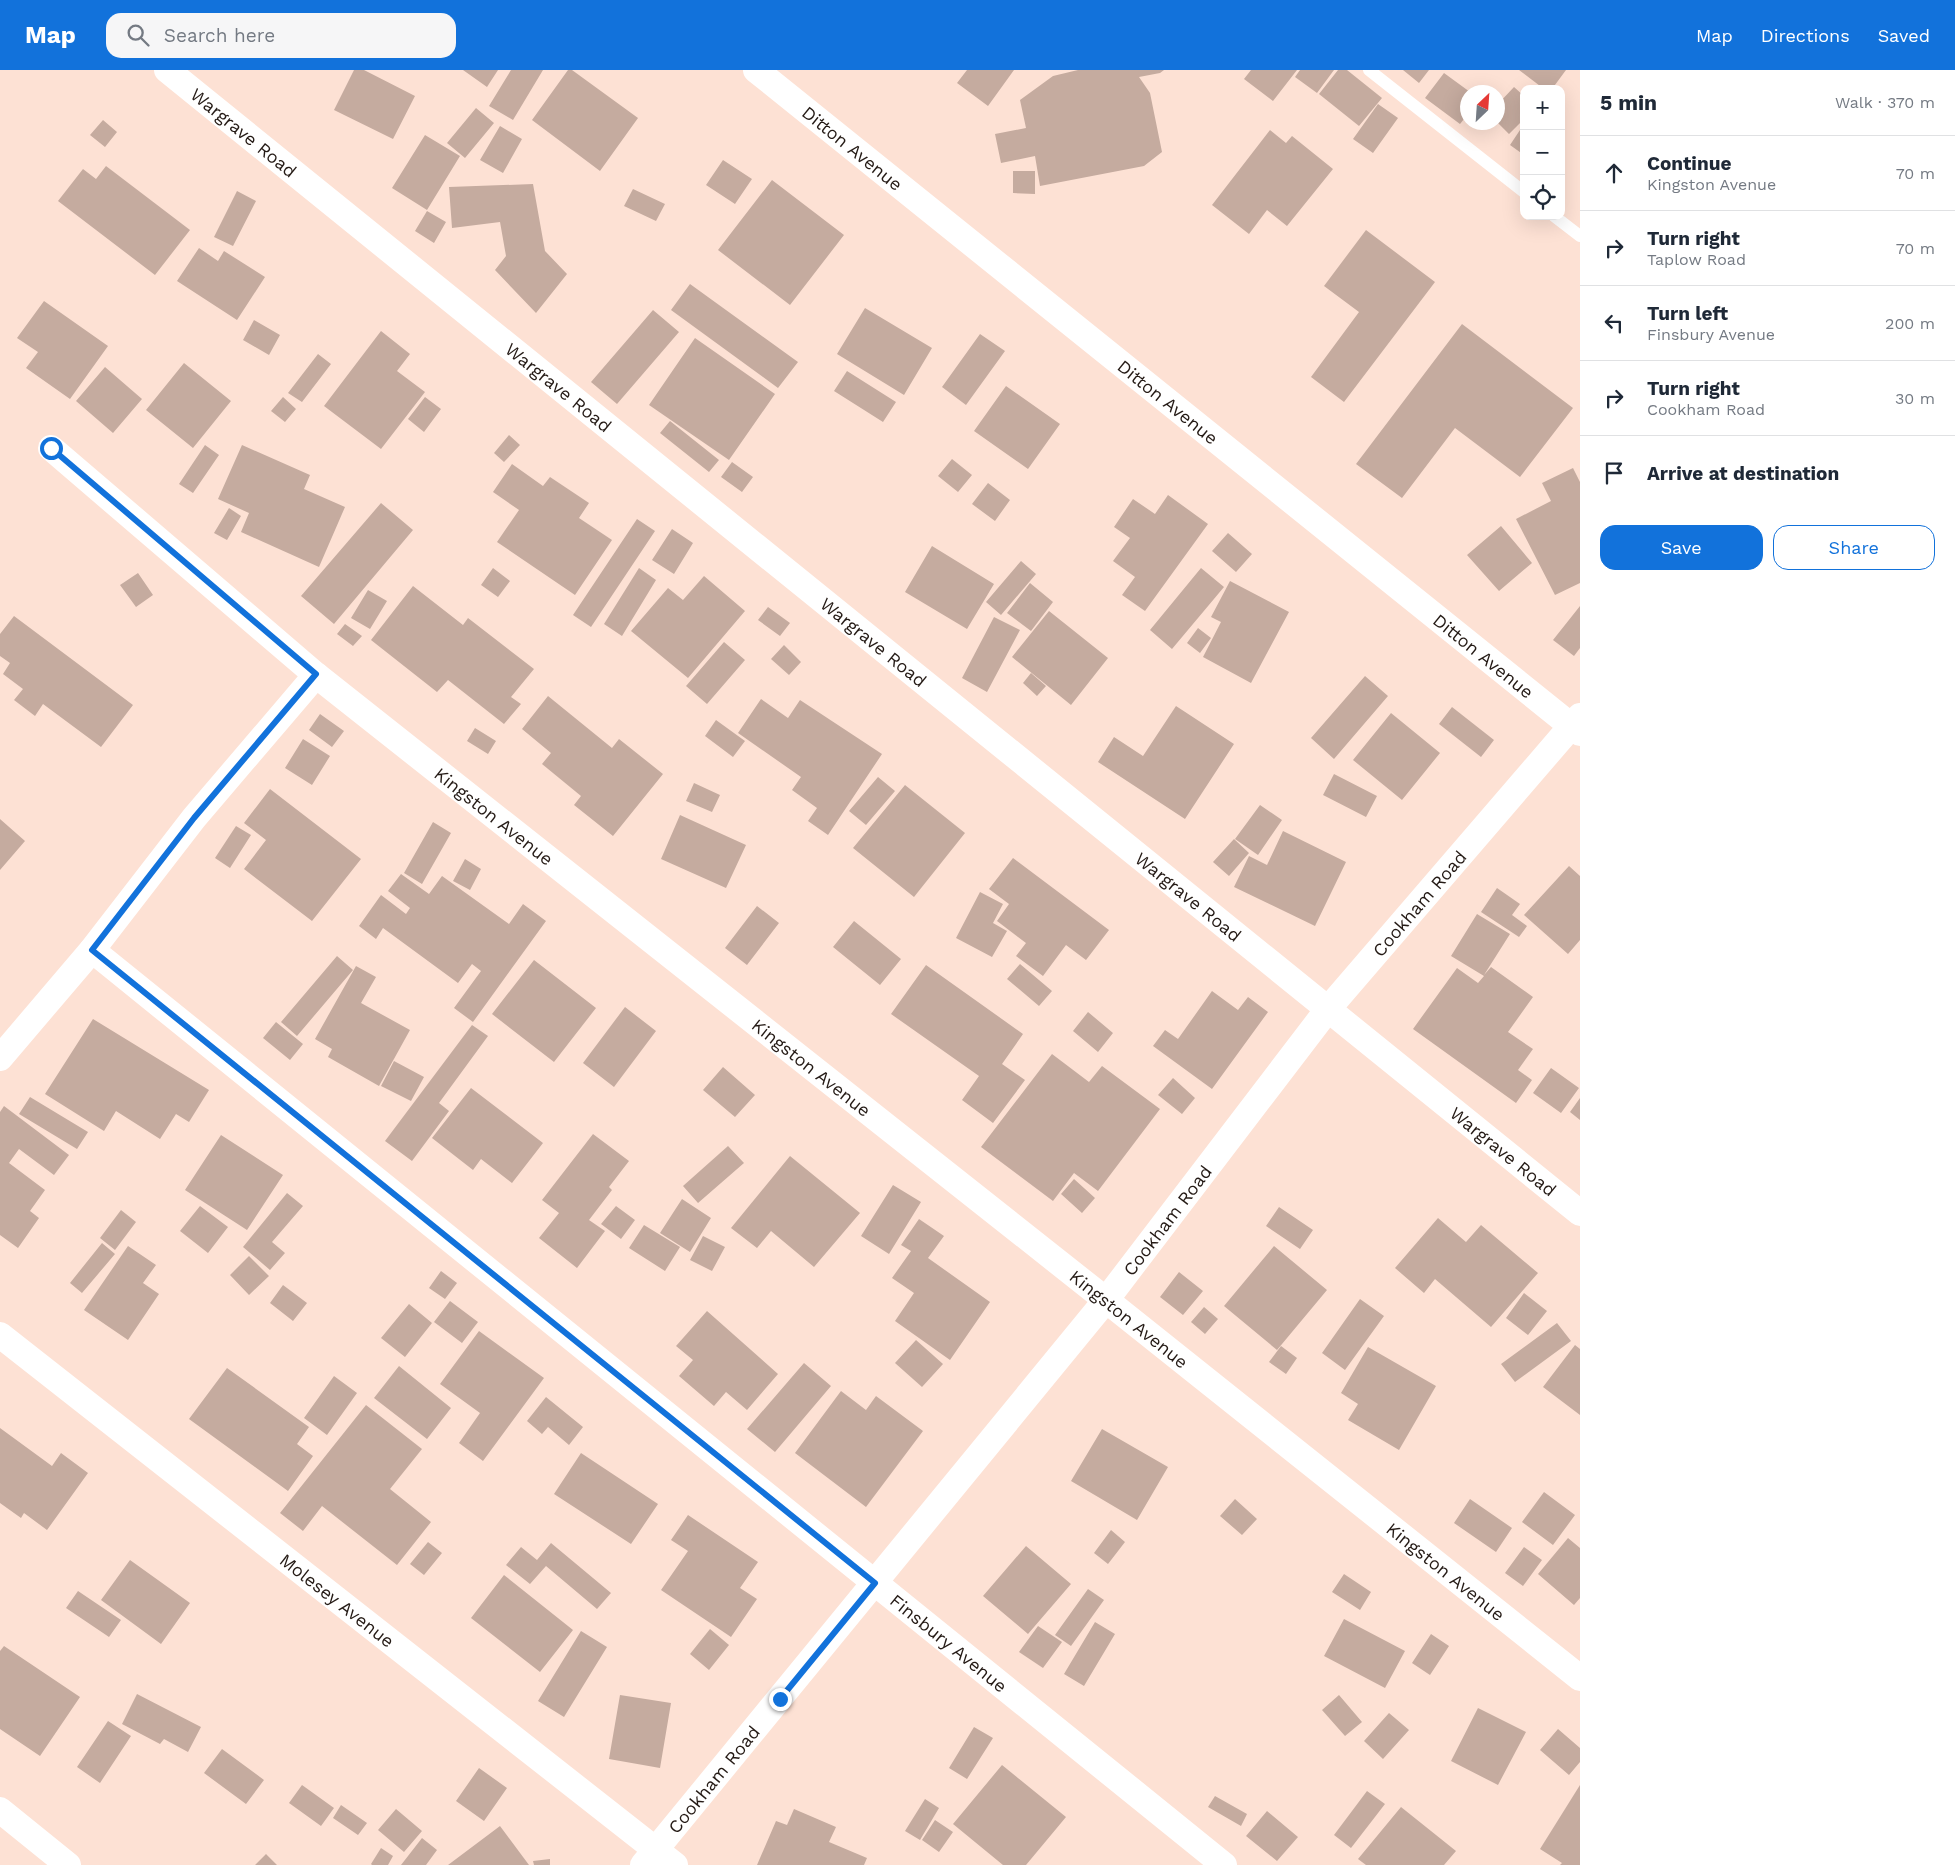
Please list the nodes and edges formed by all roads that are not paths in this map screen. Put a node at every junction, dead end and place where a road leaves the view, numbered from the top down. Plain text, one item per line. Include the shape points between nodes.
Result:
1 (167, 70) edge
2 (756, 70) edge
3 (1370, 70) edge
4 (1520, 189) edge
5 (1559, 220) edge
6 (1580, 236) edge
7 (51, 448) dead end
8 (316, 674) junction
9 (1577, 725) edge
10 (92, 950) junction
11 (1328, 1009) junction
12 (0, 1058) edge
13 (1580, 1213) edge
14 (1106, 1300) junction
15 (0, 1335) edge
16 (875, 1583) junction
17 (1580, 1678) edge
18 (0, 1810) edge
19 (658, 1860) edge
20 (68, 1865) edge
21 (1224, 1865) edge

1 - 11 street, Wargrave Road
2 - 9 street, Ditton Avenue
3 - 4 lane
5 - 6 lane
7 - 8 street, Kingston Avenue
8 - 10 street via 194,818
8 - 14 street, Kingston Avenue
9 - 11 street, Cookham Road
10 - 12 street
10 - 16 street, Finsbury Avenue
11 - 13 street, Wargrave Road
11 - 14 street, Cookham Road
14 - 16 street, Cookham Road
14 - 17 street, Kingston Avenue
15 - 19 street, Molesey Avenue
16 - 19 street, Cookham Road
16 - 21 street, Finsbury Avenue
18 - 20 street

